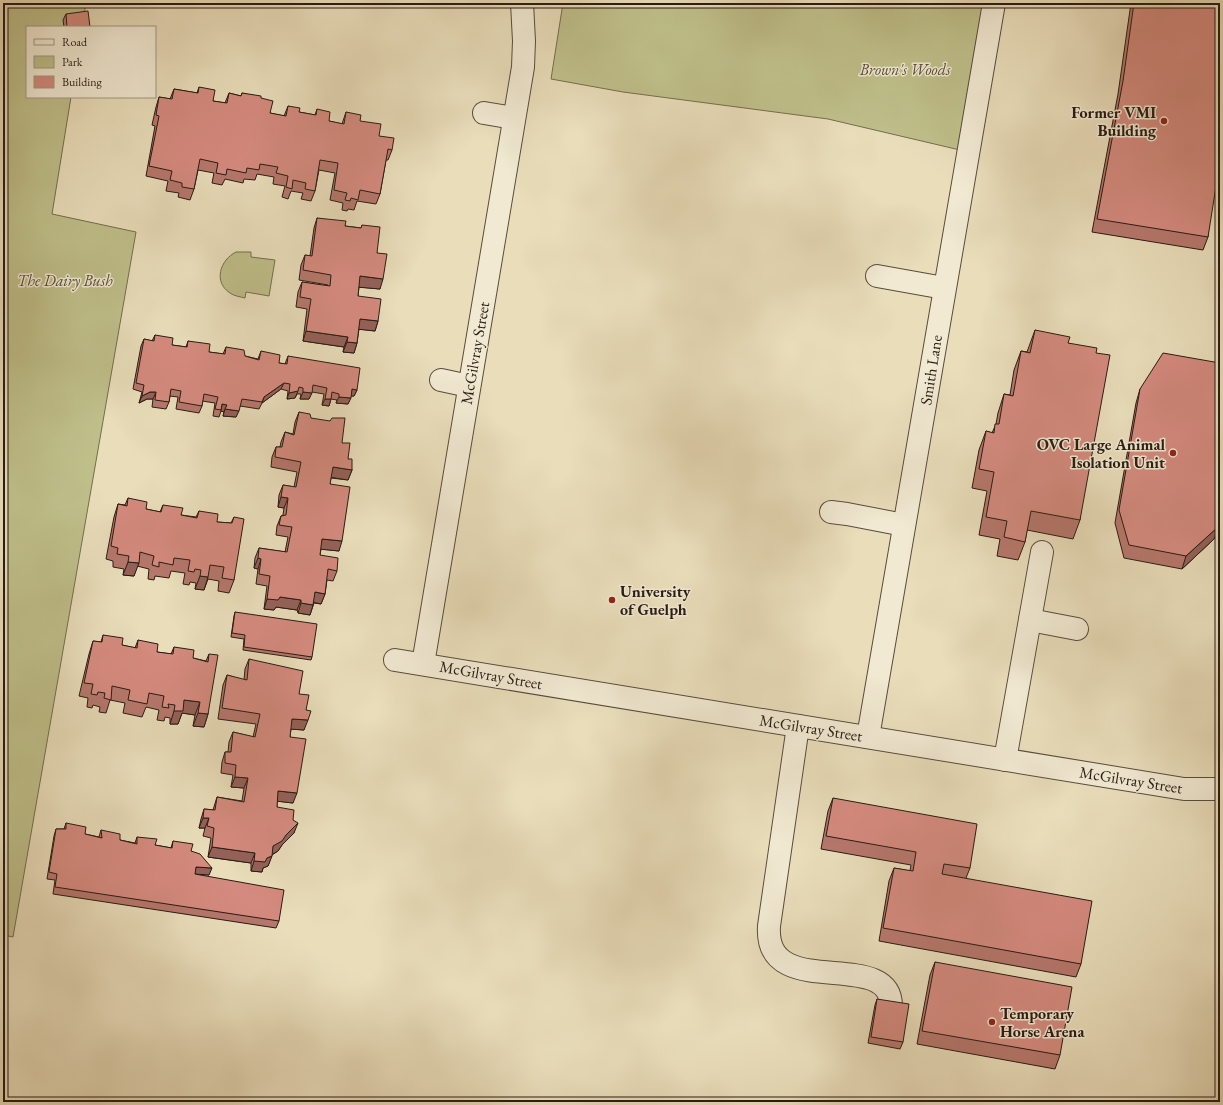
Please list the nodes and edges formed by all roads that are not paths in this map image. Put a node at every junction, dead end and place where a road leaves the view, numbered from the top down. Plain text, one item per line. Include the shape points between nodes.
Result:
1 (522, 3) edge
2 (994, 3) edge
3 (484, 113) dead end
4 (514, 118) junction
5 (877, 276) dead end
6 (944, 288) junction
7 (441, 380) dead end
8 (470, 386) junction
9 (831, 512) dead end
10 (904, 525) junction
11 (1042, 552) dead end
12 (1030, 620) junction
13 (1077, 629) dead end
14 (395, 660) dead end
15 (423, 664) junction
16 (798, 726) junction
17 (868, 737) junction
18 (1005, 760) junction
19 (1220, 789) edge
20 (891, 1008) edge

1 - 4 street, McGilvray Street via 524,54
2 - 6 street, Smith Lane
3 - 4 street
4 - 8 street, McGilvray Street
5 - 6 street
6 - 10 street, Smith Lane
7 - 8 street
8 - 15 street, McGilvray Street
9 - 10 street
10 - 17 street, Smith Lane
11 - 12 street
12 - 13 street
12 - 18 street
14 - 15 street
15 - 16 street, McGilvray Street
16 - 17 street, McGilvray Street
16 - 20 street via 769,926 770,946 780,959 796,968 878,981 890,994
17 - 18 street, McGilvray Street
18 - 19 street, McGilvray Street via 1184,789

